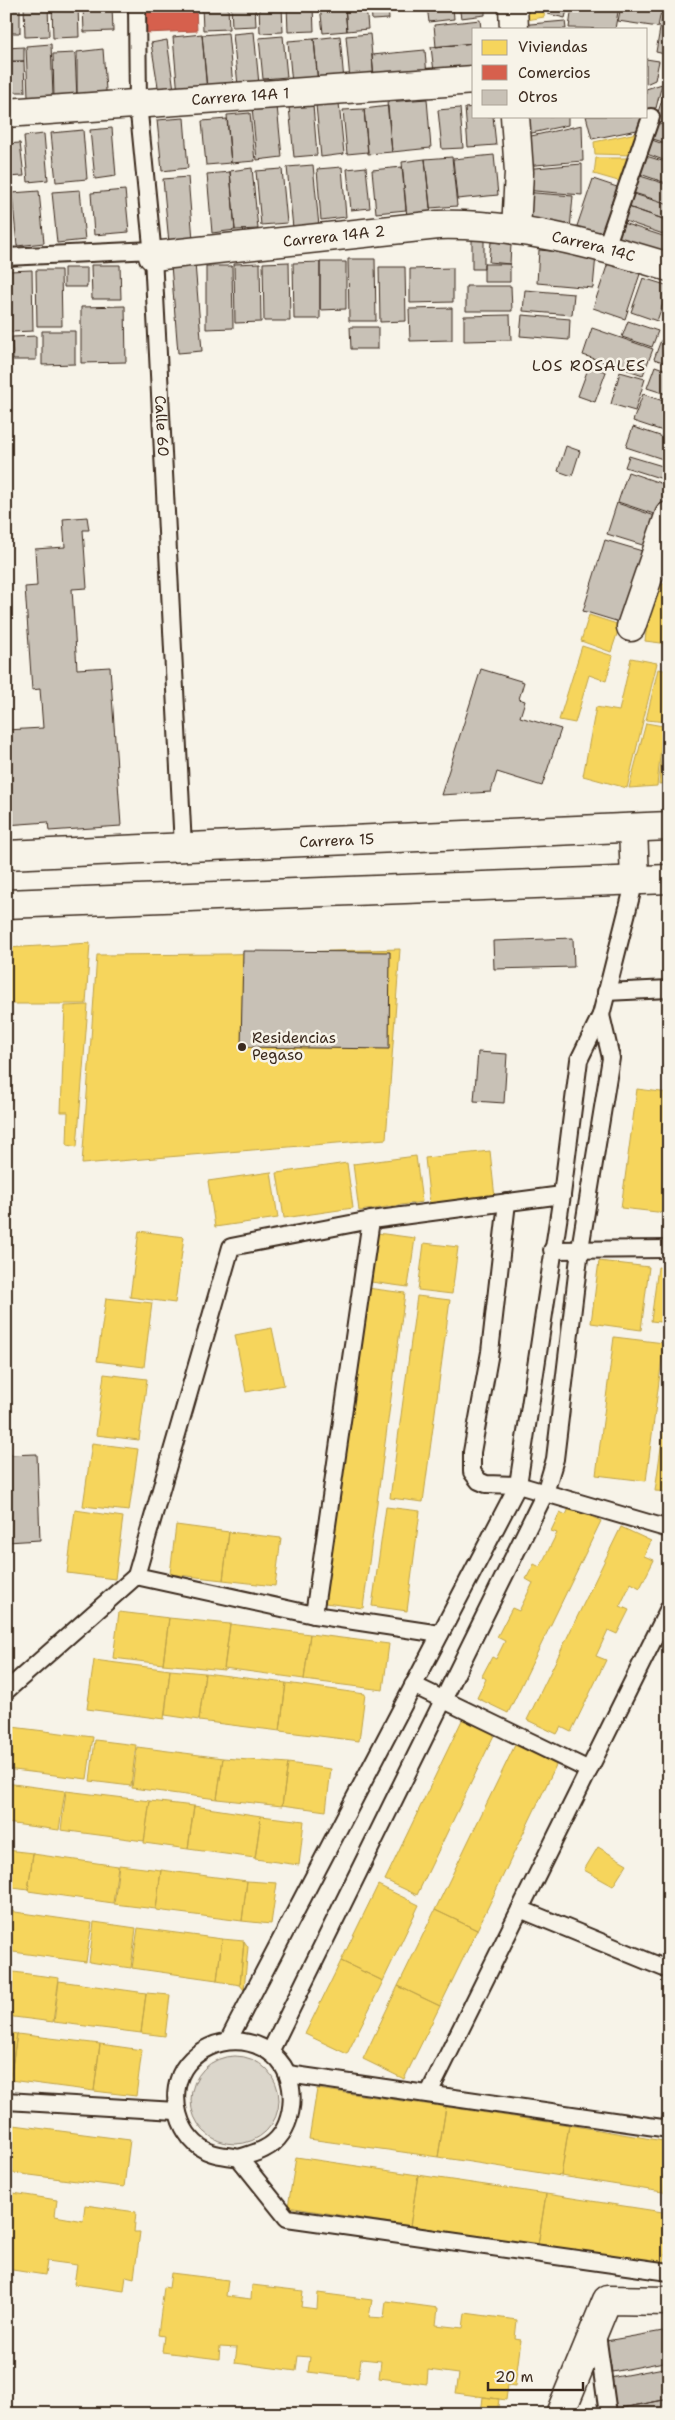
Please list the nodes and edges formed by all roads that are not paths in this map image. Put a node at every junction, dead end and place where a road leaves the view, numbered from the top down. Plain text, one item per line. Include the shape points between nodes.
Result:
1 (137, 6) edge
2 (513, 6) edge
3 (514, 28) edge
4 (472, 80) edge
5 (138, 103) junction
6 (6, 113) edge
7 (651, 117) dead end
8 (516, 118) edge
9 (516, 230) junction
10 (606, 247) junction
11 (153, 253) junction
12 (6, 257) edge
13 (669, 267) edge
14 (669, 516) edge
15 (659, 573) edge
16 (631, 627) dead end
17 (669, 826) edge
18 (633, 828) junction
19 (183, 847) junction
20 (6, 855) edge
21 (669, 879) edge
22 (635, 880) junction
23 (6, 904) edge
24 (669, 989) edge
25 (606, 992) junction
26 (601, 1016) junction
27 (562, 1195) junction
28 (507, 1202) junction
29 (371, 1220) junction
30 (669, 1248) edge
31 (580, 1249) junction
32 (552, 1250) junction
33 (518, 1486) junction
34 (545, 1493) junction
35 (669, 1529) edge
36 (136, 1576) junction
37 (669, 1608) edge
38 (314, 1615) junction
39 (440, 1634) junction
40 (413, 1685) junction
41 (6, 1691) edge
42 (443, 1700) junction
43 (589, 1770) junction
44 (520, 1909) junction
45 (669, 1970) edge
46 (228, 2041) junction
47 (270, 2052) junction
48 (288, 2074) junction
49 (429, 2094) junction
50 (6, 2101) edge
51 (176, 2111) junction
52 (669, 2128) edge
53 (239, 2158) junction
54 (669, 2272) edge
55 (669, 2301) edge
56 (595, 2326) junction
57 (560, 2414) edge
58 (608, 2414) edge

1 - 5 lane, Calle 60
2 - 3 street
4 - 5 street, Carrera 14A 1
5 - 6 street, Carrera 14A 1
5 - 11 lane, Calle 60
7 - 10 lane
8 - 9 street via 519,172
9 - 10 street, Carrera 14C
9 - 11 street, Carrera 14A 2 via 478,224 438,225
10 - 13 street, Carrera 14C
11 - 12 lane, Carrera 14A 2
11 - 19 lane, Calle 60
14 - 15 street
15 - 16 street
17 - 18 street, Carrera 15
18 - 19 street, Carrera 15
18 - 22 street
19 - 20 street, Carrera 15
21 - 22 street
22 - 23 street
22 - 25 lane
24 - 25 lane
25 - 26 lane
26 - 27 lane via 579,1060
26 - 31 lane via 611,1058
27 - 28 lane
27 - 32 lane
28 - 29 lane
28 - 33 lane via 490,1352 472,1452 472,1472 478,1481 486,1484
29 - 36 lane via 231,1248
29 - 38 lane
30 - 31 lane
31 - 32 lane
31 - 34 lane via 555,1459
32 - 33 lane
33 - 34 lane
33 - 39 lane
34 - 35 lane
34 - 42 lane
36 - 38 lane
36 - 41 lane
37 - 43 lane
38 - 39 lane
39 - 40 lane
40 - 42 lane
40 - 46 lane
42 - 43 lane
42 - 47 lane
43 - 44 lane
44 - 45 lane
44 - 49 lane
46 - 47 lane via 243,2041
46 - 51 lane via 205,2048 186,2064 177,2087
47 - 48 lane
48 - 49 lane
48 - 53 lane via 293,2102 285,2128 266,2149
49 - 52 lane
50 - 51 lane
51 - 53 lane via 189,2136 211,2153
53 - 54 lane via 287,2218
55 - 56 street via 606,2300
56 - 57 street
56 - 58 lane

